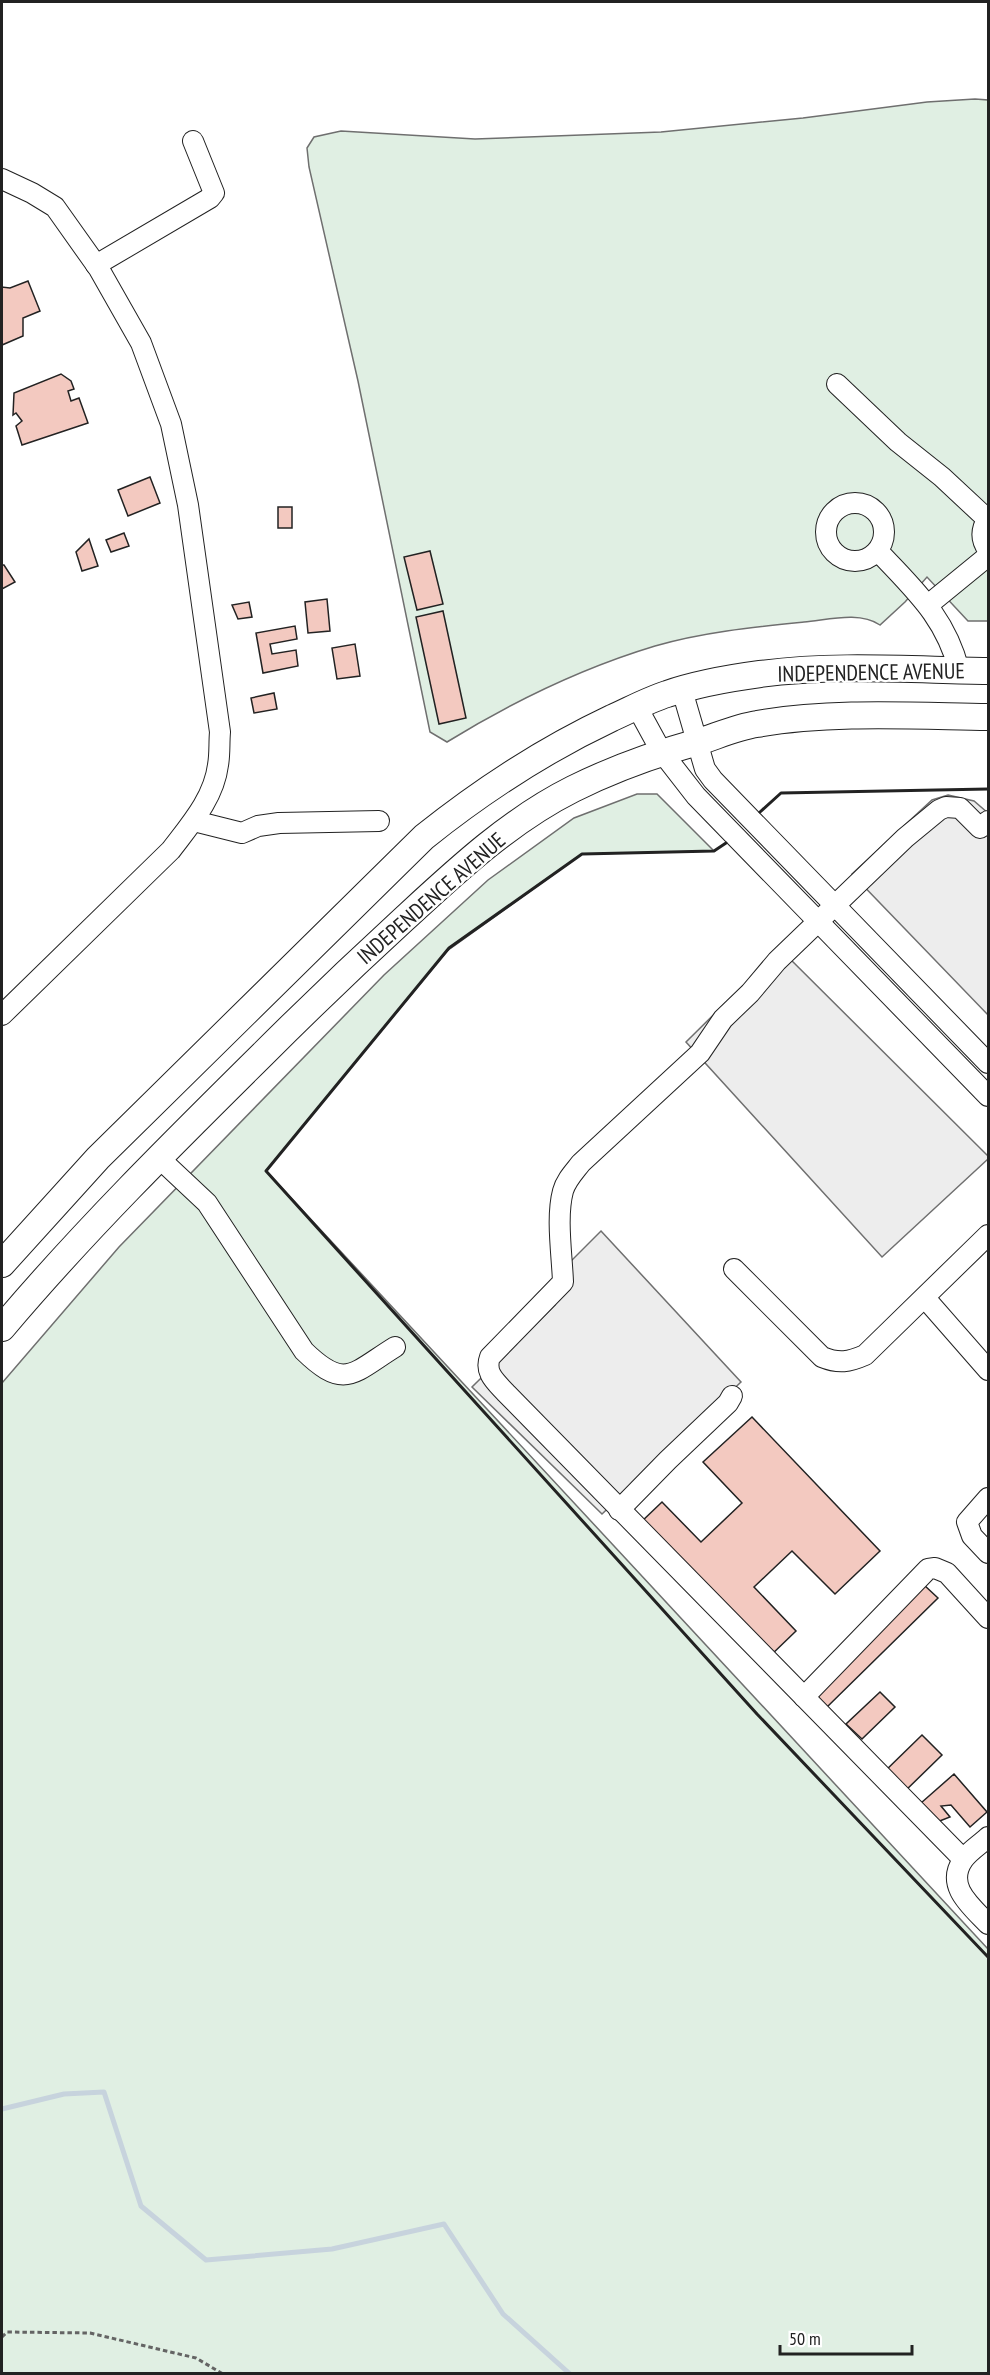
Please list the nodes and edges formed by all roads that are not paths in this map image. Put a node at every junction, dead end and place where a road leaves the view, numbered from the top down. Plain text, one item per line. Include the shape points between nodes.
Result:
1 (193, 141) dead end
2 (2, 179) edge
3 (96, 265) junction
4 (837, 384) dead end
5 (988, 518) edge
6 (988, 550) edge
7 (878, 551) dead end
8 (988, 556) edge
9 (928, 605) junction
10 (959, 670) junction
11 (988, 670) edge
12 (682, 690) junction
13 (637, 707) junction
14 (988, 717) edge
15 (697, 742) junction
16 (661, 751) junction
17 (194, 821) junction
18 (378, 821) dead end
19 (988, 821) edge
20 (834, 906) junction
21 (819, 922) junction
22 (2, 1015) edge
23 (988, 1063) edge
24 (988, 1096) edge
25 (158, 1157) junction
26 (988, 1235) edge
27 (2, 1264) edge
28 (734, 1269) dead end
29 (926, 1298) junction
30 (2, 1328) edge
31 (395, 1347) dead end
32 (988, 1371) edge
33 (732, 1396) dead end
34 (988, 1498) edge
35 (619, 1510) junction
36 (988, 1553) edge
37 (988, 1618) edge
38 (804, 1697) junction
39 (988, 1837) edge
40 (963, 1859) junction
41 (988, 1924) edge

1 - 3 street via 214,193
2 - 3 street via 55,207
3 - 17 street via 141,343 171,424 188,505 220,732 218,767
4 - 5 street
5 - 6 street via 982,534
7 - 9 street
8 - 9 street
9 - 10 street via 947,634
10 - 11 main road, INDEPENDENCE AVENUE
10 - 12 main road, INDEPENDENCE AVENUE via 854,668 760,674
12 - 13 main road, INDEPENDENCE AVENUE
12 - 15 street
13 - 16 street
13 - 27 main road, INDEPENDENCE AVENUE via 517,768 423,837 98,1158
14 - 15 main road, INDEPENDENCE AVENUE via 826,718 755,724
15 - 16 main road, INDEPENDENCE AVENUE
15 - 20 street via 705,769 713,780
16 - 21 street via 696,796
16 - 25 main road, INDEPENDENCE AVENUE via 571,790 463,864
17 - 18 street via 242,833 279,822
17 - 22 street via 171,850
19 - 20 street via 980,828 960,808 939,810
20 - 21 street
20 - 23 street
21 - 24 street
21 - 35 street via 723,1019 700,1053 569,1178 561,1210 563,1282 490,1357 491,1375 506,1393
25 - 30 main road, INDEPENDENCE AVENUE
25 - 31 street via 207,1203 304,1351 321,1368 337,1376 353,1374
26 - 29 street
28 - 29 street via 822,1357 835,1362 849,1362 866,1355
29 - 32 street
33 - 35 street
34 - 36 street via 968,1522 972,1536
35 - 38 street
37 - 38 street via 946,1573 928,1569
38 - 40 street
39 - 40 street
40 - 41 street via 956,1876 958,1888

